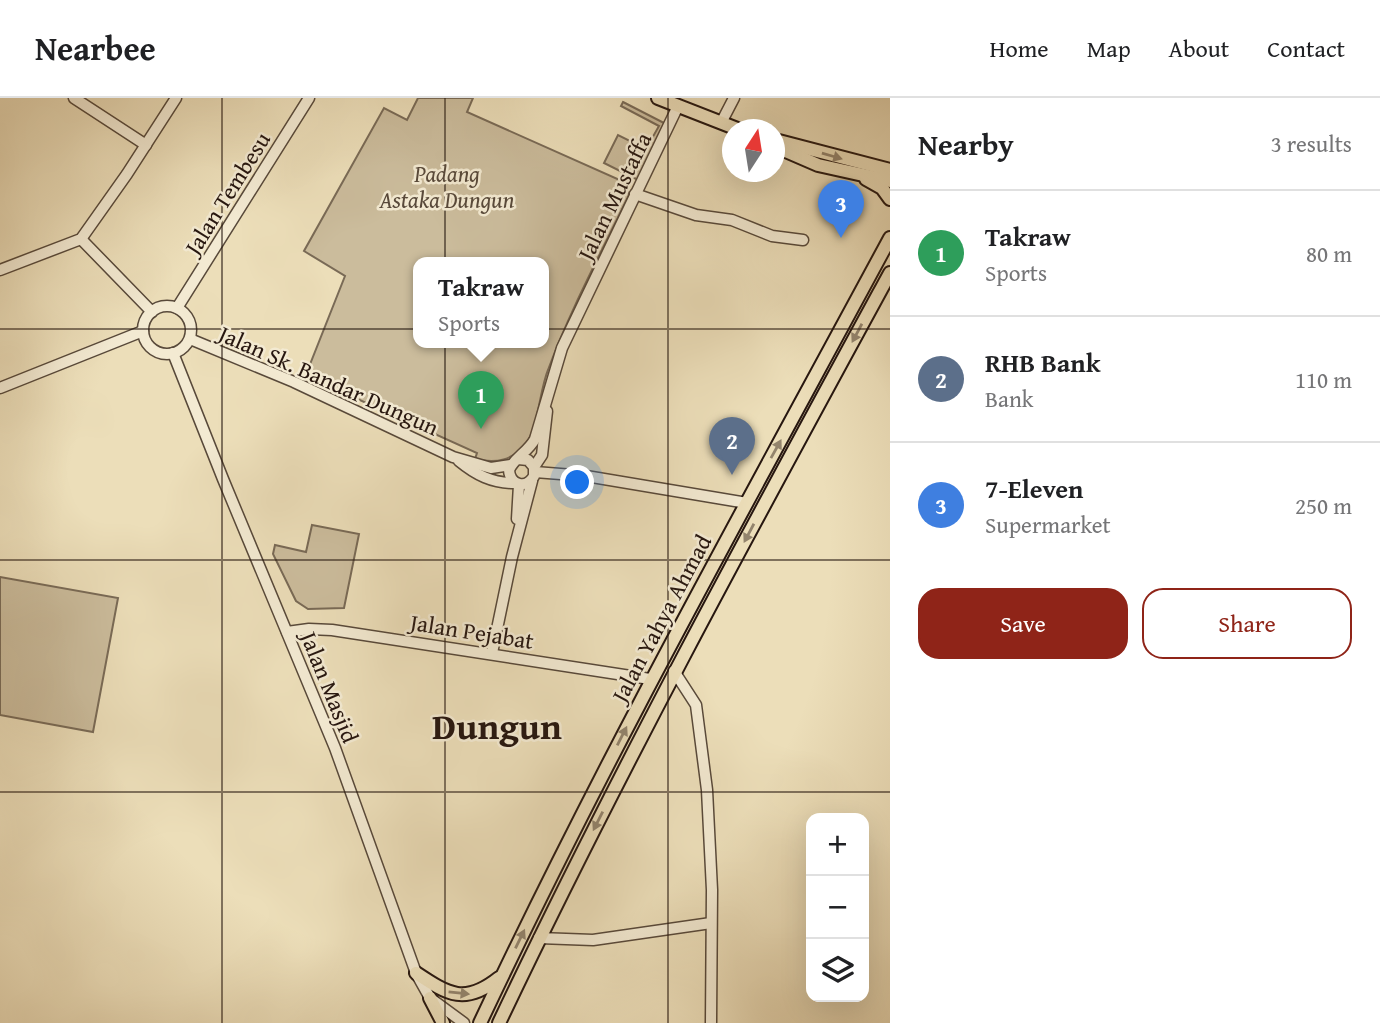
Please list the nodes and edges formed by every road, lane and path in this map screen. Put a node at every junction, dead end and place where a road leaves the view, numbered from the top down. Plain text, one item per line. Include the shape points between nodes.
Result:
1 (74, 98) edge
2 (176, 98) edge
3 (309, 98) edge
4 (659, 98) edge
5 (734, 98) edge
6 (678, 106) junction
7 (724, 119) edge
8 (722, 123) edge
9 (785, 143) edge
10 (146, 145) junction
11 (785, 150) edge
12 (890, 163) edge
13 (859, 169) junction
14 (890, 170) edge
15 (890, 181) edge
16 (635, 194) junction
17 (890, 199) edge
18 (890, 238) edge
19 (81, 239) junction
20 (803, 240) dead end
21 (0, 270) edge
22 (890, 273) edge
23 (177, 308) junction
24 (152, 312) junction
25 (143, 331) junction
26 (190, 339) junction
27 (173, 354) junction
28 (551, 379) junction
29 (0, 388) edge
30 (453, 457) junction
31 (514, 462) junction
32 (534, 473) junction
33 (516, 484) junction
34 (747, 503) junction
35 (516, 540) junction
36 (287, 632) junction
37 (492, 653) junction
38 (674, 671) junction
39 (650, 679) junction
40 (711, 923) junction
41 (539, 938) junction
42 (416, 973) junction
43 (502, 976) junction
44 (430, 998) junction
45 (443, 1023) edge
46 (464, 1023) edge
47 (480, 1023) edge
48 (499, 1023) edge
49 (711, 1023) edge

1 - 10 street
2 - 10 street
3 - 23 street, Jalan Tembesu
4 - 6 main road
5 - 7 street
6 - 8 main road
6 - 16 street, Jalan Mustaffa
9 -> 13 main road
10 - 19 street
11 - 13 main road via 818,165
12 - 13 main road
13 - 14 main road
13 - 15 main road
13 - 17 main road
16 - 20 street via 696,215 732,220 772,236
16 - 28 street, Jalan Mustaffa
34 -> 18 main road, Jalan Yahya Ahmad
19 - 21 street
19 - 24 street
22 -> 38 main road, Jalan Yahya Ahmad
23 - 24 street via 160,307
23 - 26 street via 190,321
24 - 25 street
25 - 27 street via 153,349
25 - 29 street
26 - 27 street
26 - 30 street, Jalan Sk. Bandar Dungun
27 - 36 street, Jalan Masjid
28 - 31 street, Jalan Mustaffa via 535,439
28 - 32 street, Jalan Mustaffa via 542,455
30 - 31 street, Jalan Sk. Bandar Dungun via 491,468
30 - 33 street, Jalan Sk. Bandar Dungun via 474,473
31 - 32 street via 528,460
31 - 33 street via 509,475
32 - 33 street via 523,485
32 - 34 street via 586,476
32 - 35 street, Jalan Mustaffa
33 - 35 street, Jalan Mustaffa
34 - 39 main road, Jalan Yahya Ahmad
35 - 37 street, Jalan Mustaffa
36 - 37 street, Jalan Pejabat via 320,628
36 - 42 street, Jalan Masjid via 335,748
37 - 39 street, Jalan Pejabat
38 - 40 street via 698,713 707,790
38 -> 41 main road, Jalan Yahya Ahmad
43 -> 39 main road, Jalan Yahya Ahmad
40 - 41 street via 593,940
40 - 49 street
41 - 48 main road, Jalan Yahya Ahmad
42 -> 43 main road via 443,991 466,996
42 - 44 street, Jalan Masjid
43 - 47 main road, Jalan Yahya Ahmad
44 - 45 main road
44 - 46 street, Jalan Masjid

